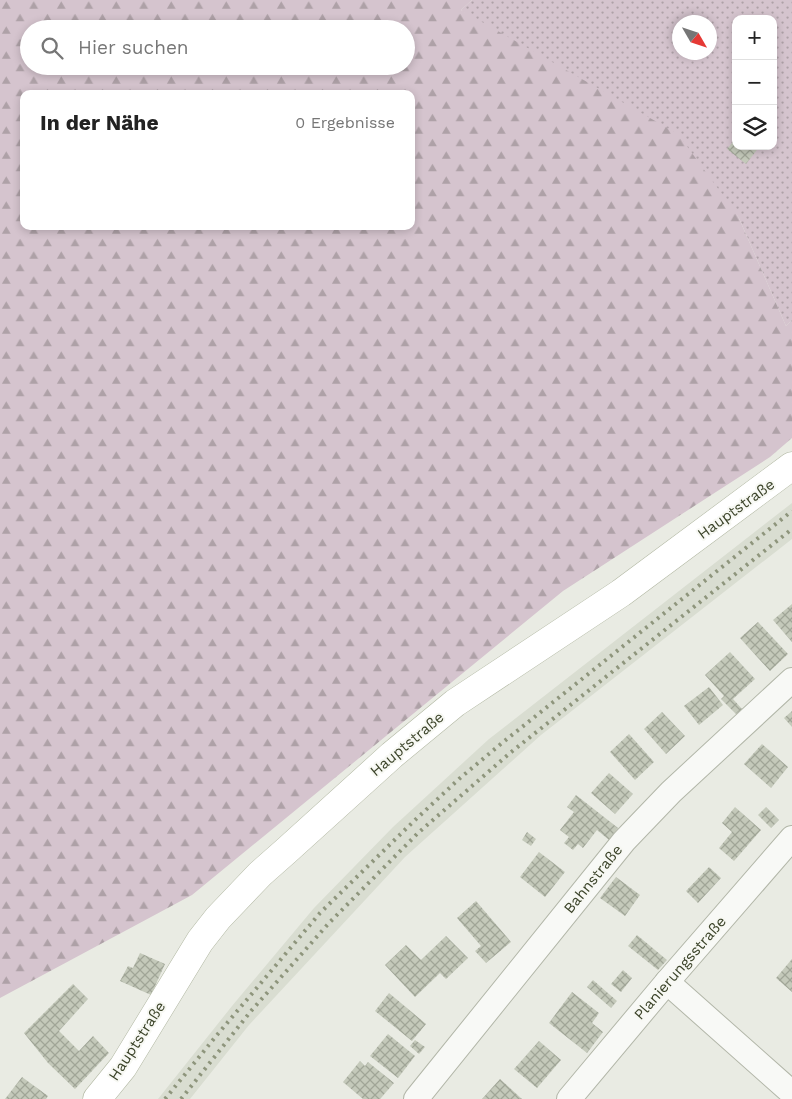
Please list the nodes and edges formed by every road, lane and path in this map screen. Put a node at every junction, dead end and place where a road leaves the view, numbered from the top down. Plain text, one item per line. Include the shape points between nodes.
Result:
1 (792, 466) edge
2 (792, 680) edge
3 (792, 838) edge
4 (667, 982) junction
5 (792, 1093) edge
6 (97, 1099) edge
7 (416, 1099) edge
8 (570, 1099) edge

1 - 6 main road, Hauptstraße via 621,593 454,703 260,874 200,941 123,1067
2 - 7 street, Bahnstraße via 671,792 624,841
3 - 4 street, Planierungsstraße
4 - 5 street
4 - 8 street, Planierungsstraße

